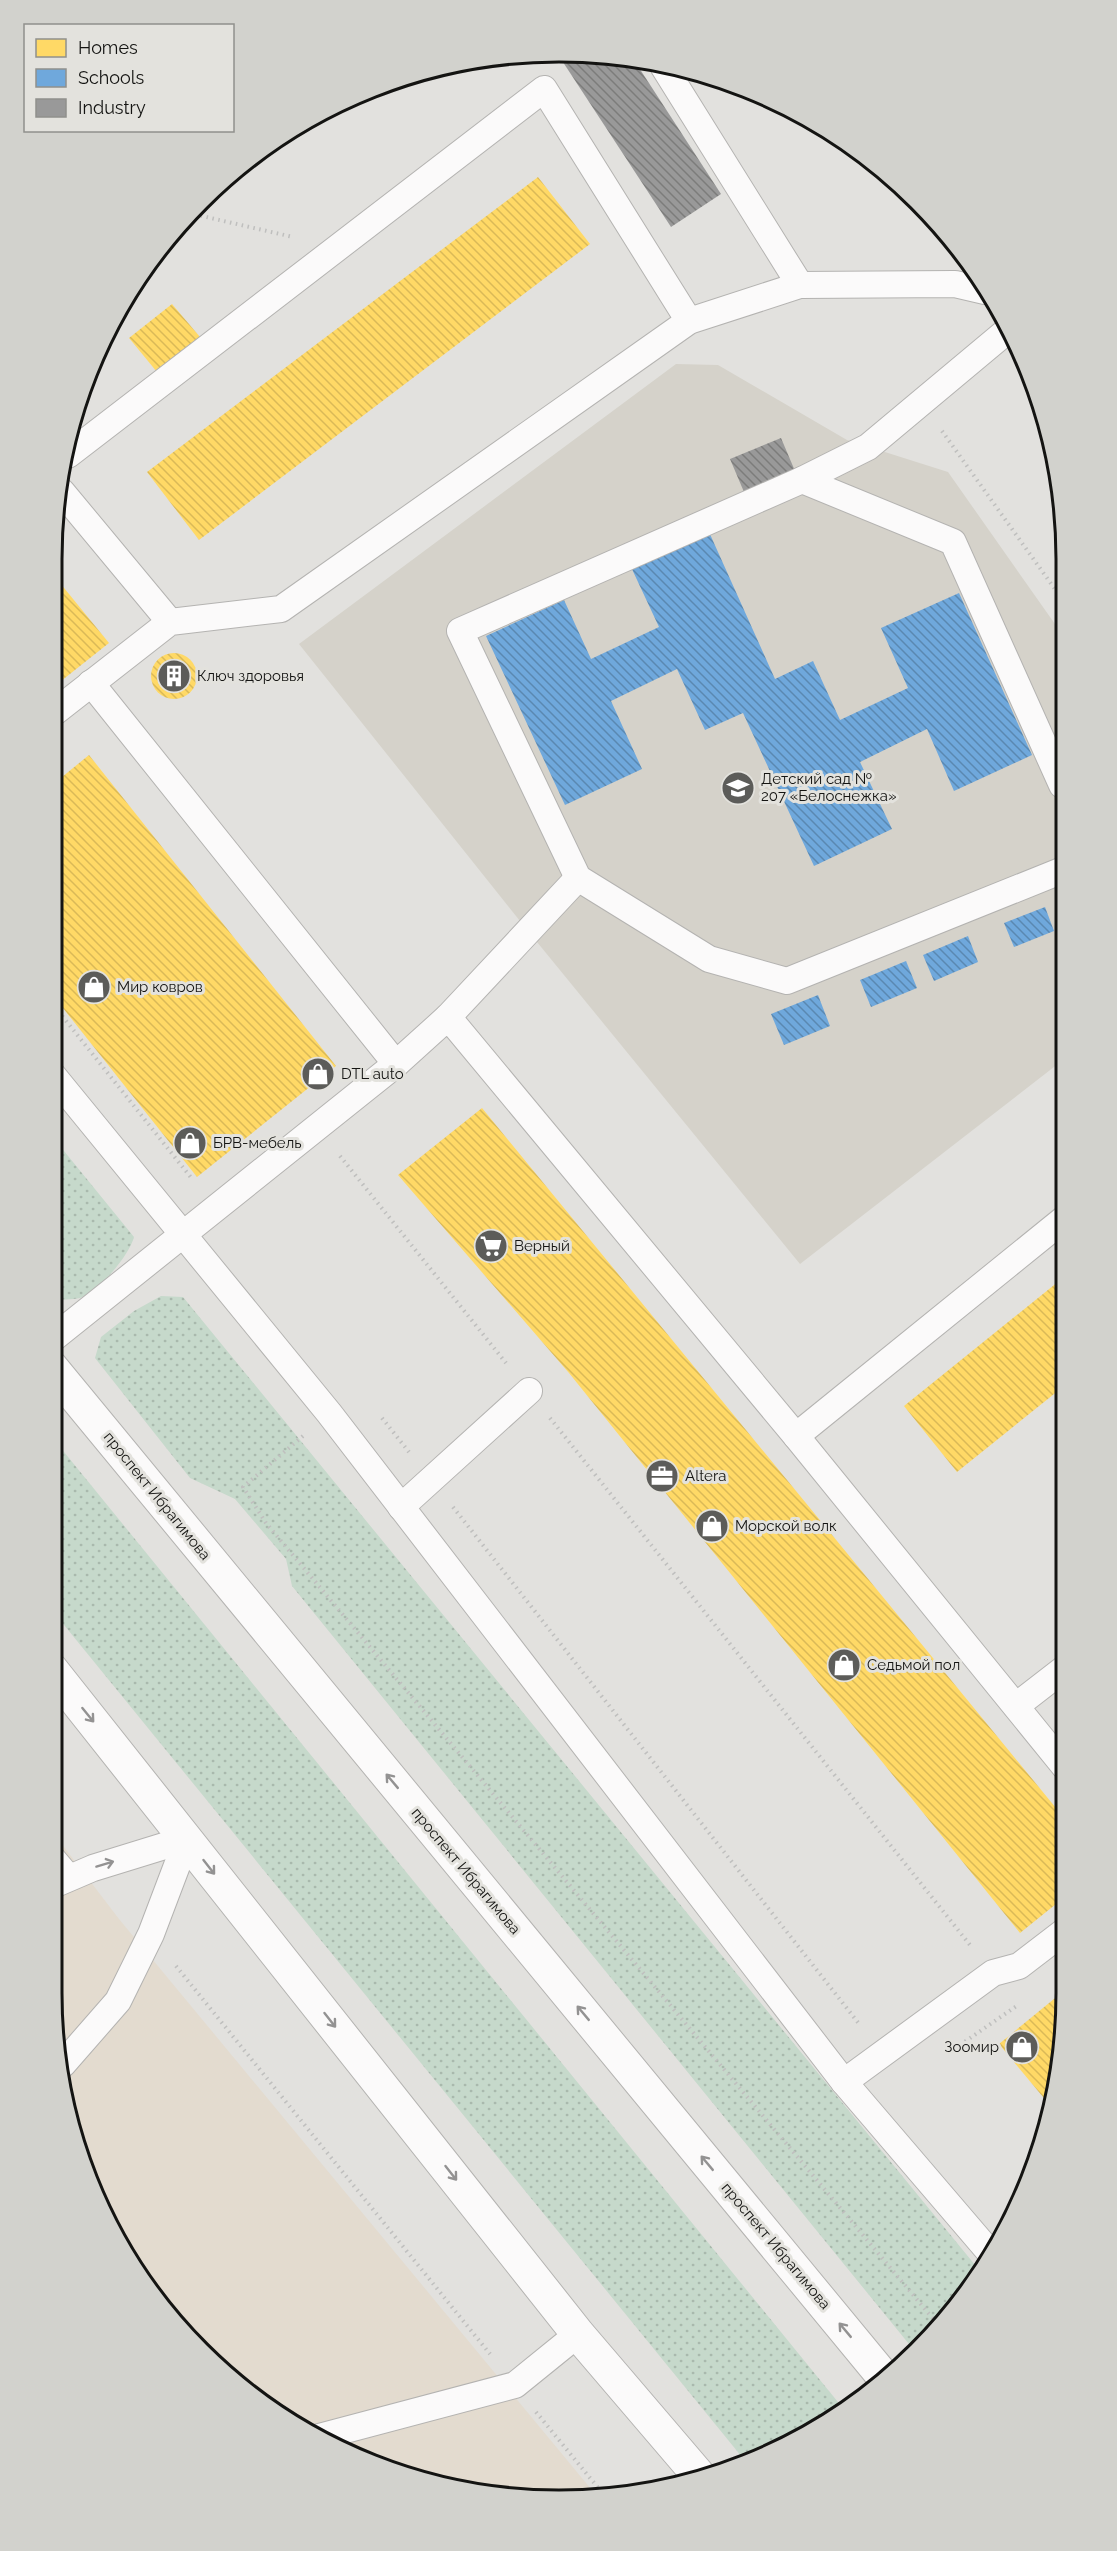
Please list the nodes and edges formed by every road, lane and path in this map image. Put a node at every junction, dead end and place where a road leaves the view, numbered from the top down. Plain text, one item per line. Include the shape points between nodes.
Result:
1 (668, 74) edge
2 (199, 215) edge
3 (338, 247) junction
4 (800, 285) junction
5 (976, 289) edge
6 (689, 321) junction
7 (1002, 335) edge
8 (922, 402) junction
9 (73, 451) edge
10 (802, 480) junction
11 (66, 497) edge
12 (1056, 591) edge
13 (170, 622) junction
14 (91, 683) junction
15 (62, 706) edge
16 (1056, 771) edge
17 (1056, 873) edge
18 (578, 878) junction
19 (62, 1016) edge
20 (448, 1017) junction
21 (396, 1064) junction
22 (62, 1086) edge
23 (316, 1127) junction
24 (213, 1210) junction
25 (1056, 1225) edge
26 (184, 1234) junction
27 (62, 1331) edge
28 (62, 1380) edge
29 (529, 1391) junction
30 (329, 1413) junction
31 (379, 1414) dead end
32 (796, 1436) junction
33 (432, 1479) junction
34 (400, 1507) junction
35 (1056, 1675) edge
36 (62, 1683) edge
37 (1016, 1706) junction
38 (1056, 1756) edge
39 (62, 1829) edge
40 (187, 1839) junction
41 (93, 1868) junction
42 (62, 1881) edge
43 (151, 1934) junction
44 (1056, 1938) edge
45 (993, 1973) junction
46 (1022, 2002) dead end
47 (883, 2054) junction
48 (66, 2060) edge
49 (844, 2082) junction
50 (985, 2247) edge
51 (933, 2319) edge
52 (578, 2334) junction
53 (879, 2372) edge
54 (515, 2385) junction
55 (332, 2434) edge
56 (695, 2471) edge
57 (598, 2487) edge

1 - 4 lane
2 - 3 path
3 - 6 lane via 544,89
3 - 9 lane
4 - 5 lane via 955,284
4 - 6 lane
6 - 13 lane via 281,609
7 - 8 lane
8 - 10 lane via 868,447
8 - 12 path
10 - 16 lane via 953,542
10 - 18 lane via 460,631
11 - 13 lane
13 - 14 lane
14 - 15 lane
14 - 21 lane
17 - 18 lane via 787,981 709,959
18 - 20 lane
19 - 24 path via 204,1193
20 - 21 lane
20 - 32 lane
21 - 23 lane
22 - 26 lane
23 - 24 lane
23 - 29 path
24 - 26 lane
25 - 32 lane
26 - 27 lane
26 - 30 lane
53 -> 28 main road, проспект Ибрагимова
29 - 33 lane
29 - 45 path
30 - 34 lane
30 - 51 path via 243,1487 266,1523
31 - 33 path
32 - 37 lane
33 - 34 lane
33 - 47 path
34 - 49 lane
35 - 37 lane
36 -> 40 main road
37 - 38 lane
39 - 41 path
41 -> 40 lane
40 - 43 lane
40 -> 52 main road
41 - 42 lane
43 - 48 lane via 118,2001
43 - 54 path
44 - 45 lane via 1019,1966
45 - 46 path
45 - 47 lane
47 - 49 lane
49 - 50 lane
52 - 54 lane
52 - 56 main road
54 - 55 lane
54 - 57 path

